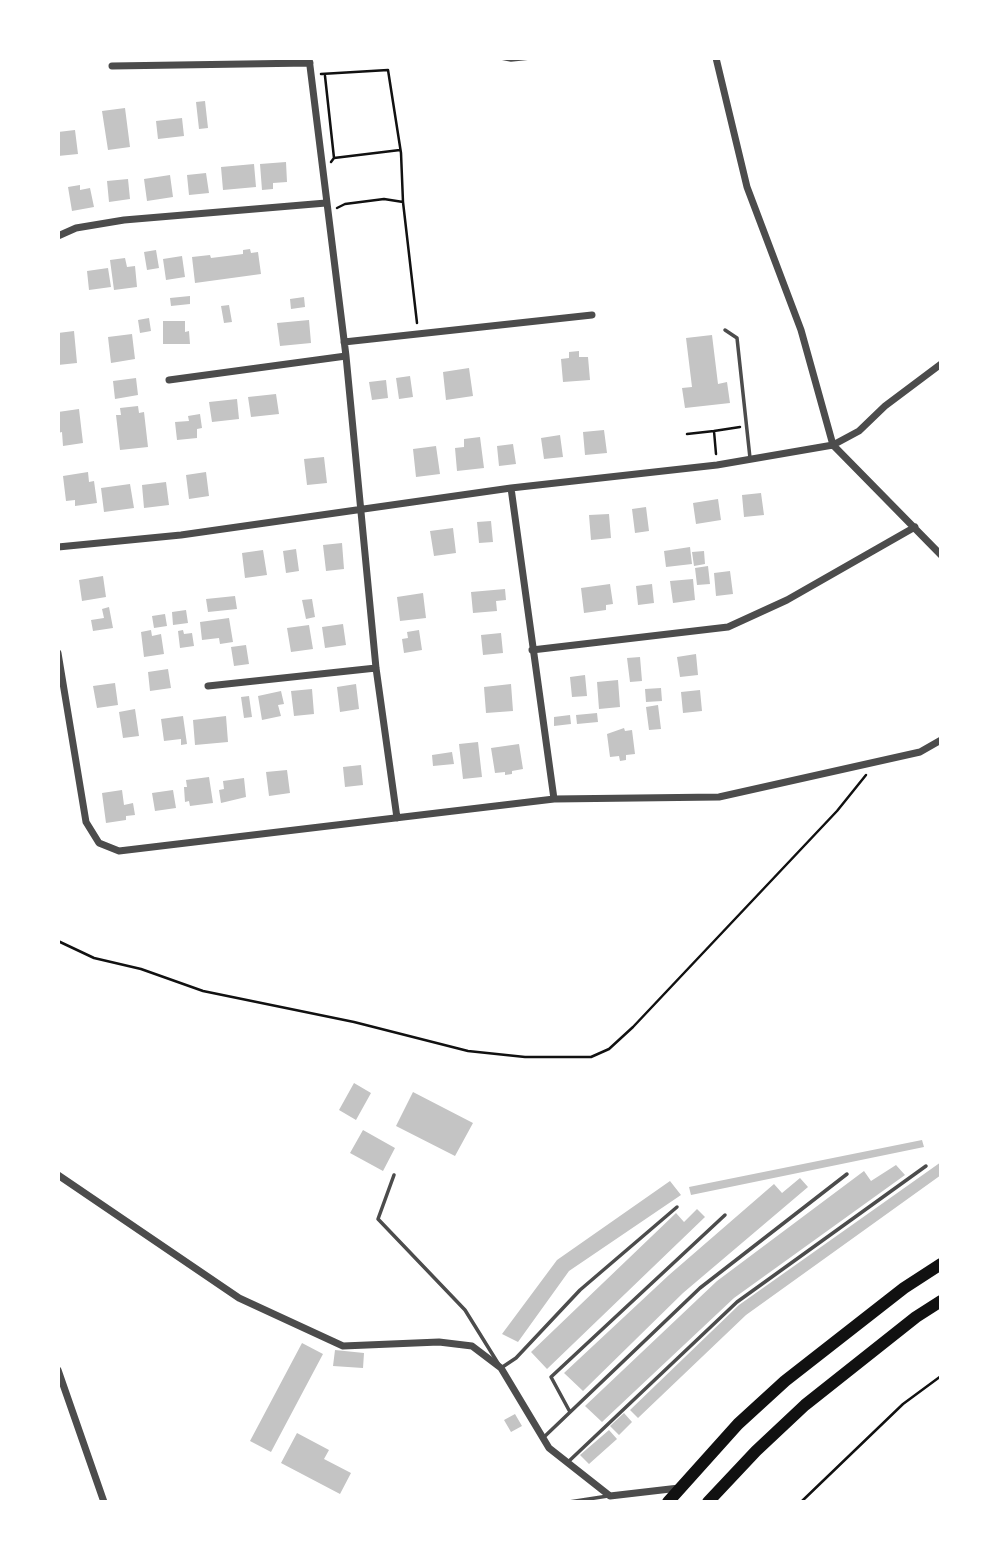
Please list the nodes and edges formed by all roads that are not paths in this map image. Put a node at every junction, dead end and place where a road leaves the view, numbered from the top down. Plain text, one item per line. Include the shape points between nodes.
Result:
1 (501, 58) edge
2 (530, 58) edge
3 (716, 58) edge
4 (309, 61) edge
5 (112, 66) dead end
6 (326, 203) junction
7 (58, 236) edge
8 (592, 315) dead end
9 (725, 330) dead end
10 (344, 341) junction
11 (346, 356) junction
12 (941, 364) edge
13 (169, 380) dead end
14 (833, 445) junction
15 (750, 460) junction
16 (511, 488) junction
17 (360, 511) junction
18 (915, 527) junction
19 (58, 547) edge
20 (941, 555) edge
21 (532, 650) junction
22 (58, 653) edge
23 (376, 668) junction
24 (208, 686) dead end
25 (941, 740) edge
26 (554, 799) junction
27 (397, 818) junction
28 (926, 1167) dead end
29 (847, 1174) dead end
30 (58, 1175) edge
31 (394, 1175) dead end
32 (677, 1208) dead end
33 (725, 1215) dead end
34 (941, 1264) edge
35 (941, 1301) edge
36 (501, 1368) junction
37 (58, 1370) edge
38 (570, 1412) junction
39 (543, 1438) junction
40 (568, 1462) junction
41 (680, 1488) junction
42 (610, 1496) junction
43 (104, 1502) edge
44 (569, 1502) edge
45 (668, 1502) edge
46 (708, 1502) edge

1 - 2 lane
3 - 14 street via 747,187 801,330
4 - 5 street
4 - 6 street
6 - 7 street via 124,220 76,228
6 - 10 street
8 - 10 street
9 - 15 lane via 737,338
10 - 11 street
11 - 13 street
11 - 17 street
12 - 14 street via 859,431
14 - 15 street
14 - 18 street
15 - 16 street
16 - 17 street
16 - 21 street
17 - 19 street
17 - 23 street
18 - 20 street
18 - 21 street via 787,600 728,627
21 - 26 street
22 - 27 street via 86,822 99,843 119,851
23 - 24 street
23 - 27 street
25 - 26 street via 920,752 719,797
26 - 27 street
28 - 40 lane via 737,1302
29 - 38 lane via 700,1288
30 - 36 street via 239,1298 343,1346 439,1342 472,1346
31 - 36 lane via 378,1219 465,1310
32 - 36 lane via 580,1290
33 - 38 lane via 551,1377
34 - 41 main road via 785,1381
35 - 46 main road via 805,1405
36 - 39 street
37 - 43 street
38 - 39 lane
39 - 40 street
40 - 42 street
41 - 42 street
41 - 45 main road
42 - 44 lane

